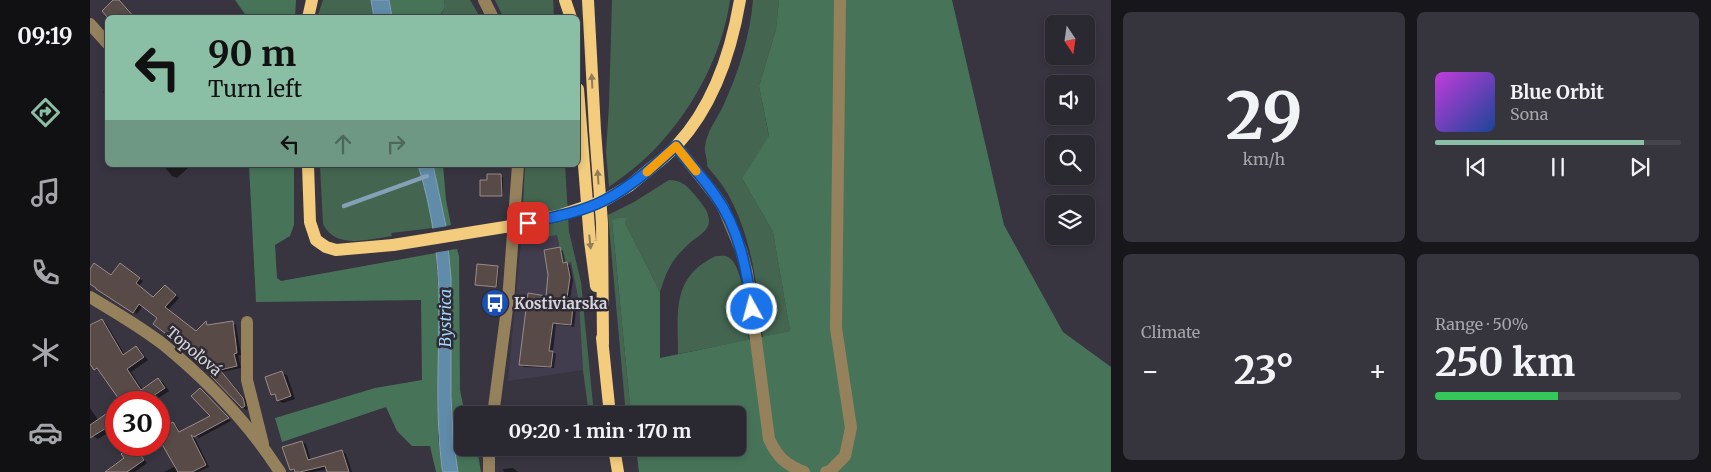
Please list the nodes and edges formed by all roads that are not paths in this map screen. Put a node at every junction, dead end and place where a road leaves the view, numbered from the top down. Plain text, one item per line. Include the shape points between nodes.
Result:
1 (312, 0) edge
2 (484, 0) edge
3 (565, 0) edge
4 (570, 0) edge
5 (588, 0) edge
6 (740, 0) edge
7 (840, 0) edge
8 (309, 15) edge
9 (492, 15) edge
10 (571, 15) edge
11 (572, 15) edge
12 (90, 24) edge
13 (105, 41) edge
14 (580, 114) edge
15 (676, 146) junction
16 (308, 167) edge
17 (518, 167) edge
18 (90, 297) edge
19 (247, 322) dead end
20 (603, 344) junction
21 (494, 406) edge
22 (609, 406) edge
23 (264, 447) junction
24 (489, 456) edge
25 (615, 456) edge
26 (280, 472) edge
27 (489, 472) edge
28 (618, 472) edge
29 (804, 472) edge
30 (826, 472) edge

1 - 8 main road
2 - 9 street
3 - 10 main road
4 - 11 main road
20 -> 5 main road via 602,223
6 - 15 main road via 725,62 713,92 698,119
7 - 30 street via 836,328 851,428 845,456
12 - 13 street
14 -> 20 main road via 590,241
15 - 16 main road, bridge via 629,186 576,211 511,226 393,245 336,250 316,240 310,222
15 - 29 street via 716,195 733,230 747,272 769,439 776,454
17 - 21 street via 508,301
18 - 23 street, Topoľová via 163,345 206,382
19 - 23 street, Topoľová via 247,380
20 - 22 main road
23 - 26 street, Topoľová
24 - 27 street
25 - 28 main road

